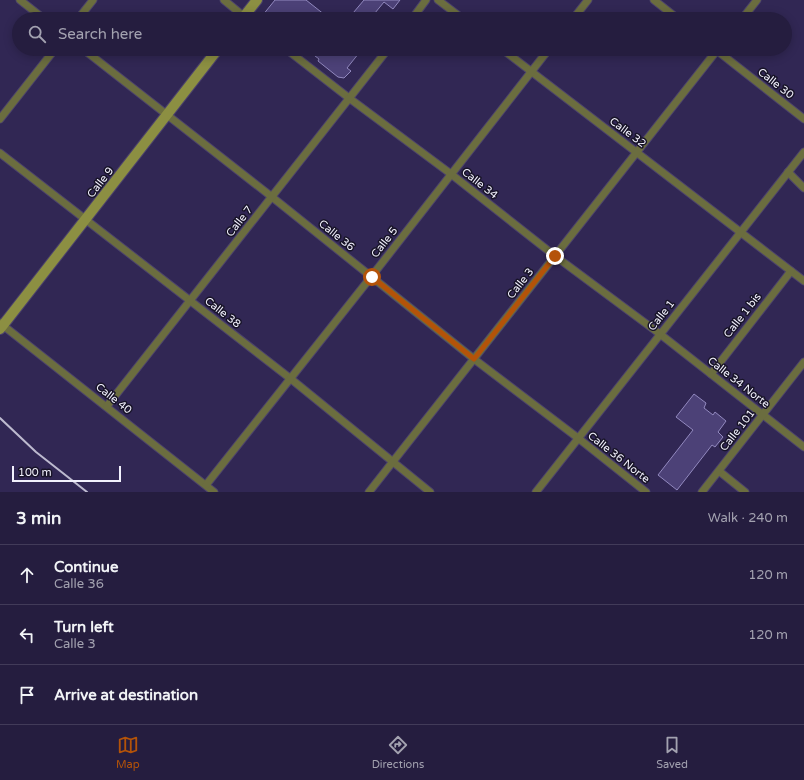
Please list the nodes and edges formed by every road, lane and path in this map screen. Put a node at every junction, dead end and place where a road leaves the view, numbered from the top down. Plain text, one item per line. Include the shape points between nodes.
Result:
1 (20, 0) edge
2 (93, 0) edge
3 (224, 0) edge
4 (257, 0) edge
5 (426, 0) edge
6 (438, 0) edge
7 (588, 0) edge
8 (654, 0) edge
9 (757, 0) edge
10 (35, 12) edge
11 (84, 12) edge
12 (237, 12) edge
13 (248, 12) edge
14 (417, 12) edge
15 (454, 12) edge
16 (579, 12) edge
17 (669, 12) edge
18 (748, 12) edge
19 (50, 56) edge
20 (92, 56) edge
21 (213, 56) edge
22 (295, 56) edge
23 (382, 56) edge
24 (511, 56) edge
25 (544, 56) edge
26 (712, 56) edge
27 (725, 56) edge
28 (531, 72) junction
29 (349, 98) junction
30 (168, 115) junction
31 (0, 119) edge
32 (804, 119) edge
33 (636, 152) junction
34 (804, 152) edge
35 (0, 153) edge
36 (788, 172) junction
37 (451, 174) junction
38 (804, 188) edge
39 (272, 197) junction
40 (86, 220) junction
41 (741, 232) junction
42 (555, 256) junction
43 (791, 271) junction
44 (372, 277) junction
45 (804, 281) edge
46 (190, 300) junction
47 (1, 325) edge
48 (660, 334) junction
49 (474, 359) junction
50 (803, 364) edge
51 (711, 374) junction
52 (291, 379) junction
53 (107, 406) junction
54 (763, 414) junction
55 (578, 438) junction
56 (804, 447) edge
57 (393, 462) junction
58 (719, 471) junction
59 (206, 485) junction
60 (214, 492) edge
61 (369, 492) edge
62 (430, 492) edge
63 (536, 492) edge
64 (646, 492) edge
65 (702, 492) edge
66 (746, 492) edge

1 - 10 street
2 - 11 street
3 - 12 street
4 - 13 main road
5 - 14 street
6 - 15 street
7 - 16 street
8 - 17 street
9 - 18 street
19 - 31 street
20 - 30 street, Calle 36
21 - 30 main road, Calle 9
22 - 29 street, Calle 34
23 - 29 street, Calle 7
24 - 28 street, Calle 32
25 - 28 street, Calle 5
26 - 33 street, Calle 3
27 - 32 street, Calle 30
28 - 33 street, Calle 32
28 - 37 street, Calle 5
29 - 37 street, Calle 34
29 - 39 street, Calle 7
30 - 39 street, Calle 36
30 - 40 main road, Calle 9
33 - 41 street, Calle 32
33 - 42 street, Calle 3
34 - 36 street, Calle 1
35 - 40 street, Calle 38
36 - 38 street
36 - 41 street, Calle 1
37 - 42 street, Calle 34
37 - 44 street, Calle 5
39 - 44 street, Calle 36
39 - 46 street, Calle 7
40 - 46 street, Calle 38
40 - 47 main road, Calle 9
41 - 43 street, Calle 32
41 - 48 street, Calle 1
42 - 48 street, Calle 34
42 - 49 street, Calle 3
43 - 45 street, Calle 32
43 - 51 street, Calle 1 bis
44 - 49 street, Calle 36
44 - 52 street, Calle 5
46 - 52 street, Calle 38
46 - 53 street, Calle 7
47 - 53 street, Calle 40
48 - 51 street, Calle 34 Norte
48 - 55 street, Calle 1
49 - 55 street, Calle 36
49 - 57 street, Calle 3
50 - 54 street, Calle 101
51 - 54 street, Calle 34 Norte
52 - 57 street, Calle 38
52 - 59 street, Calle 5
53 - 59 street, Calle 40
54 - 56 street, Calle 34 Norte
54 - 58 street, Calle 101
55 - 63 street, Calle 1
55 - 64 street, Calle 36 Norte
57 - 61 street, Calle 3
57 - 62 street, Calle 38
58 - 65 street, Calle 101
58 - 66 street
59 - 60 street, Calle 40

